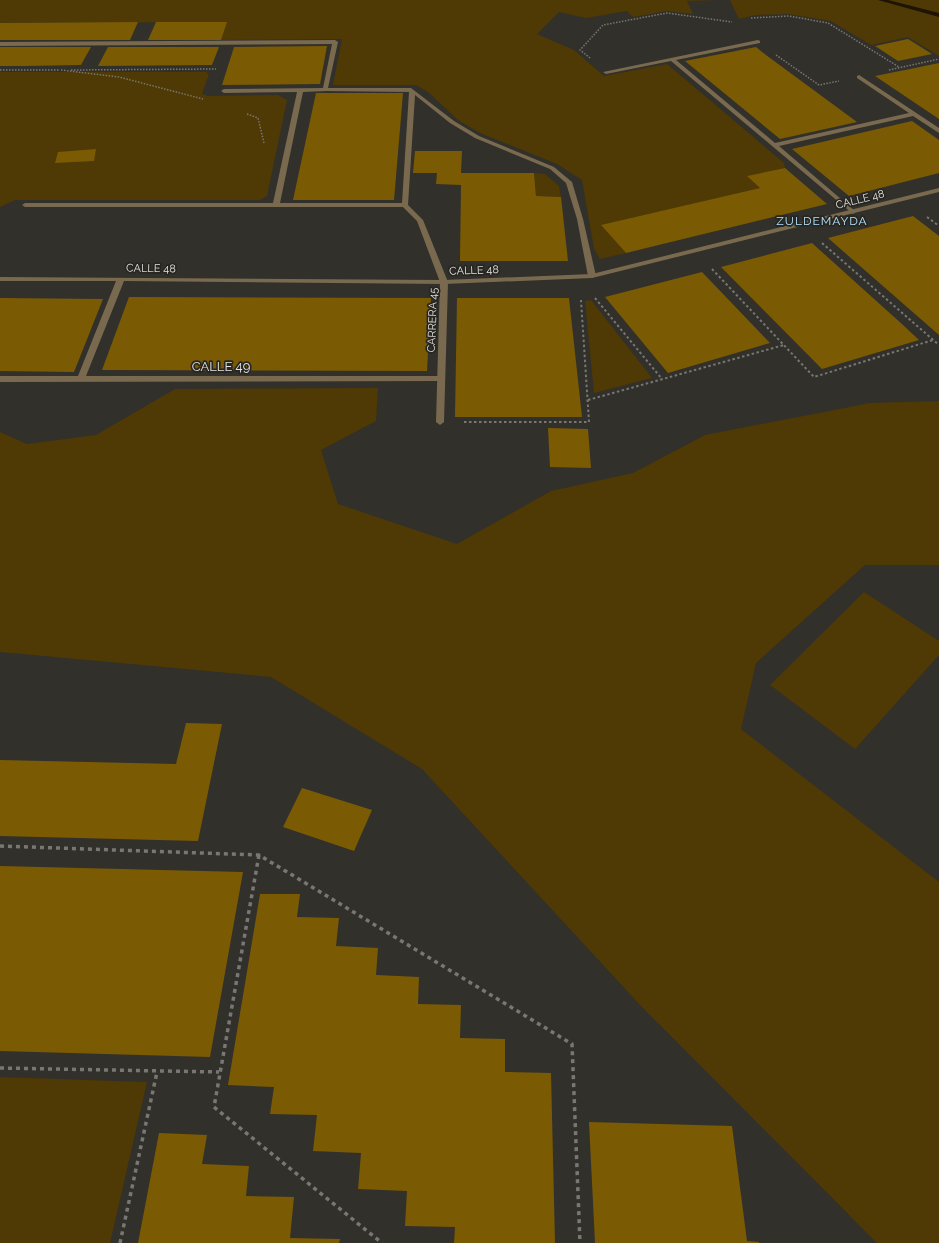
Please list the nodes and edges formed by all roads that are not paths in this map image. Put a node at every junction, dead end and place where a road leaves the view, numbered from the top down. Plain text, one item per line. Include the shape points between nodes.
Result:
1 (758, 42) road end
2 (0, 44) edge
3 (672, 60) junction
4 (606, 72) dead end
5 (859, 77) dead end
6 (300, 90) junction
7 (325, 90) junction
8 (410, 90) junction
9 (224, 91) dead end
10 (914, 114) junction
11 (939, 131) edge
12 (775, 145) junction
13 (939, 190) edge
14 (25, 205) dead end
15 (276, 205) junction
16 (405, 205) junction
17 (854, 212) junction
18 (592, 276) junction
19 (0, 279) edge
20 (121, 279) junction
21 (444, 282) junction
22 (82, 378) junction
23 (441, 378) junction
24 (0, 379) edge
25 (440, 422) road end

1 - 3 street
2 - 7 street via 335,42
3 - 4 street
3 - 12 street
5 - 10 street
6 - 7 street
6 - 9 street
6 - 15 street
7 - 8 street
8 - 16 street
8 - 18 street via 452,122 477,137 552,168 569,182
10 - 11 street
10 - 12 street
12 - 17 street
13 - 17 street, CALLE 48
14 - 15 street
15 - 16 street
16 - 21 street, CARRERA 45 via 420,220
17 - 18 street, CALLE 48
18 - 21 street, CALLE 48
19 - 20 street, CALLE 48
20 - 21 street, CALLE 48
20 - 22 street
21 - 23 street, CARRERA 45
22 - 23 street, CALLE 49
22 - 24 street, CALLE 49
23 - 25 street, CARRERA 45

